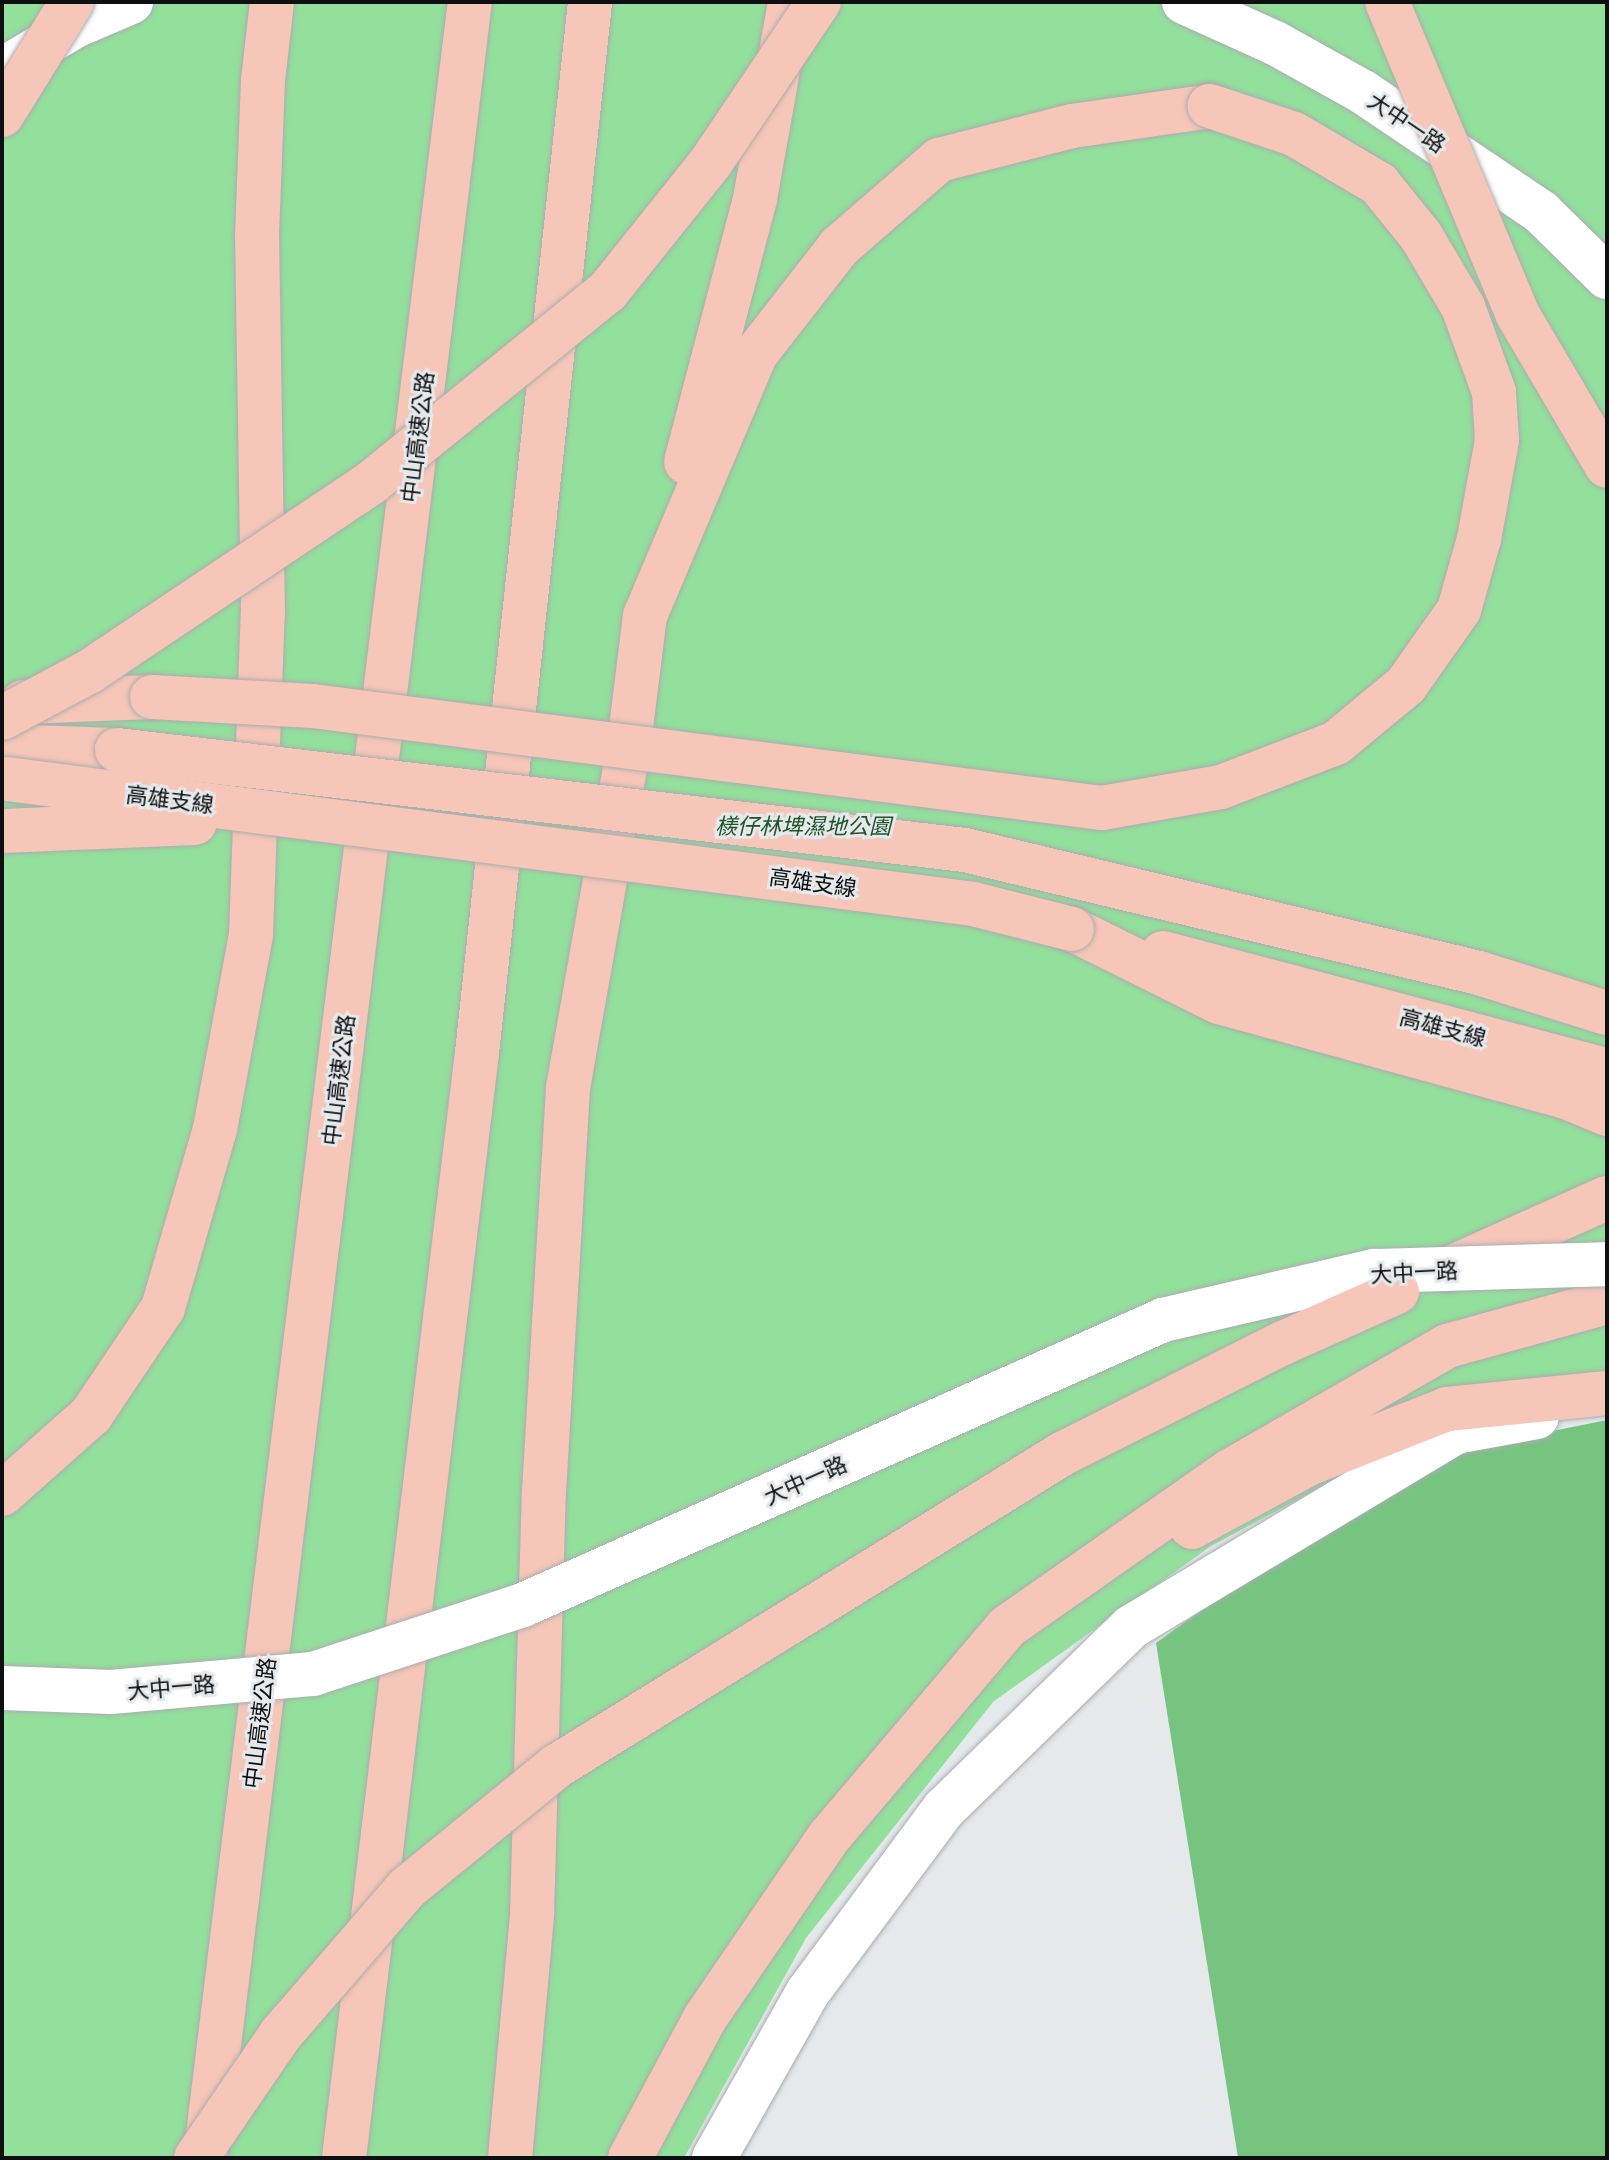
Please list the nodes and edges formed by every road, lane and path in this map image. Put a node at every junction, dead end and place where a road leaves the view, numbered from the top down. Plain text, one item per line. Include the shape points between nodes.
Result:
1 (72, 2) edge
2 (131, 2) edge
3 (272, 2) edge
4 (470, 2) edge
5 (590, 2) edge
6 (790, 2) edge
7 (819, 2) edge
8 (1184, 2) edge
9 (1387, 2) edge
10 (2, 70) edge
11 (2, 115) edge
12 (1607, 277) edge
13 (1607, 466) edge
14 (645, 616) junction
15 (2, 703) edge
16 (2, 718) edge
17 (4, 768) edge
18 (313, 816) junction
19 (2, 831) edge
20 (1072, 929) junction
21 (1607, 1013) edge
22 (1607, 1070) edge
23 (1607, 1114) edge
24 (1607, 1198) edge
25 (1607, 1264) edge
26 (1607, 1302) edge
27 (1607, 1393) edge
28 (1607, 1404) edge
29 (2, 1494) edge
30 (1007, 1627) junction
31 (2, 1688) edge
32 (196, 2158) edge
33 (205, 2158) edge
34 (344, 2158) edge
35 (510, 2158) edge
36 (630, 2158) edge
37 (714, 2158) edge

1 - 11 highway, bridge
2 - 10 street, bridge via 75,26
3 - 29 highway via 257,236 263,613 251,934 215,1129 163,1308 91,1415
4 - 33 highway, 中山高速公路
5 - 34 highway via 475,1069
6 - 14 highway via 755,199
7 - 16 highway, bridge via 711,162 607,292 372,482 90,671
8 - 12 street, 大中一路, bridge via 1275,43 1363,92 1541,212
9 - 13 highway, bridge via 1518,315
14 - 15 highway, bridge via 755,355 839,247 939,160 1072,126 1210,106 1294,134 1379,184 1421,236 1463,307 1494,392 1497,440 1479,539 1459,610 1406,685 1336,743 1221,787 1102,808 313,706 152,697
14 - 35 highway via 629,744 568,1088 544,1492 532,1915
17 - 18 highway, 高雄支線, bridge
17 - 21 highway, 高雄支線, bridge via 117,750 965,850 1479,973
18 - 19 highway, bridge
18 - 20 highway, 高雄支線, bridge via 973,904
20 - 22 highway, 高雄支線
20 - 23 highway via 1219,1002 1563,1096
24 - 32 highway, bridge via 1283,1343 1062,1454 557,1766 406,1889 281,2034
25 - 31 street, 大中一路, bridge via 1374,1271 1163,1320 523,1605 313,1674 111,1692
26 - 30 highway via 1447,1346 1230,1471
27 - 30 highway via 1447,1409 1310,1463
28 - 37 street via 1455,1432 1131,1627 944,1809 808,1992
30 - 36 highway via 829,1837 705,2018

